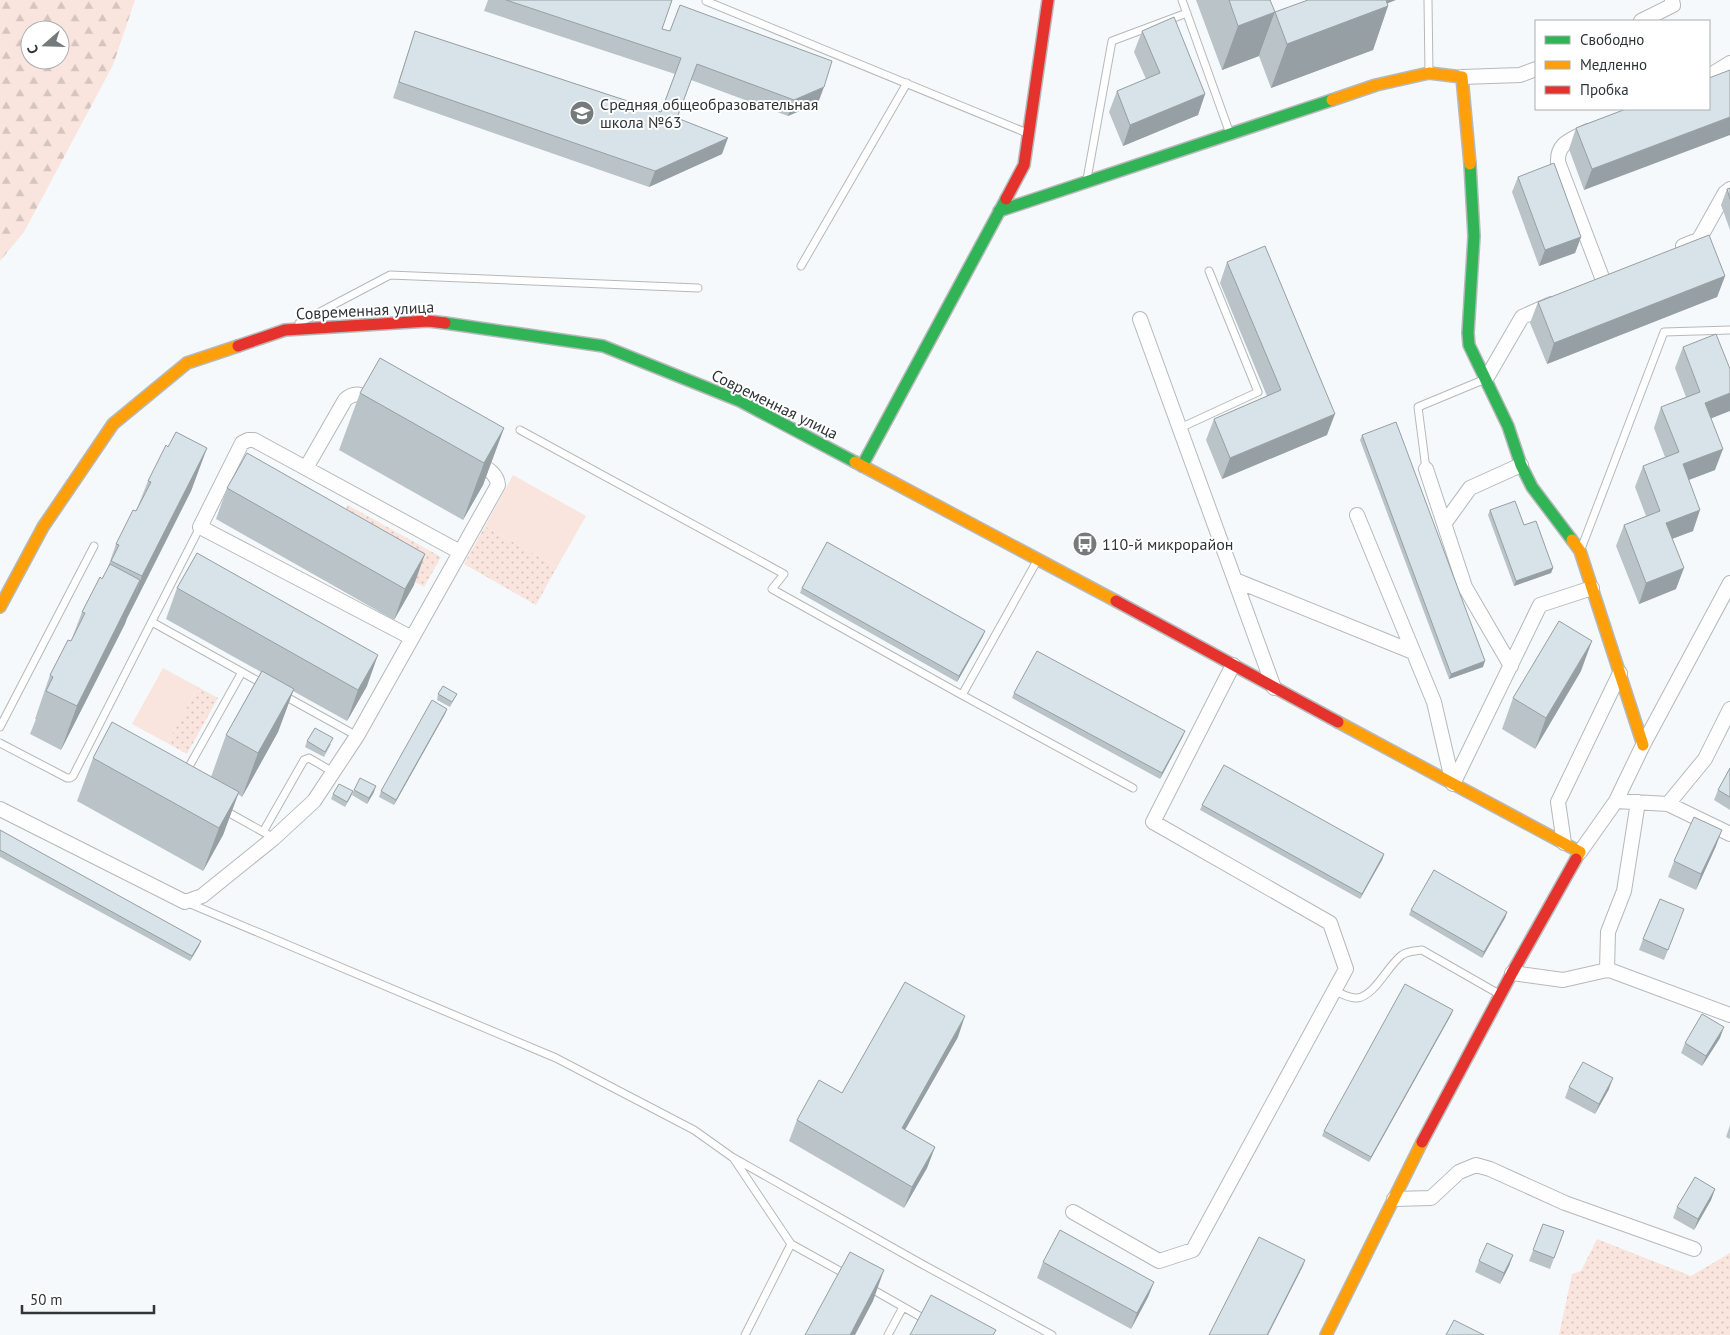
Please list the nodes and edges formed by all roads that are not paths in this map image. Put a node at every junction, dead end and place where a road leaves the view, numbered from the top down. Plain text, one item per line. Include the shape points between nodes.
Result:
1 (1048, 0) edge
2 (1182, 0) edge
3 (1428, 0) edge
4 (1672, 0) edge
5 (706, 1) edge
6 (1187, 13) junction
7 (1644, 20) edge
8 (1730, 63) edge
9 (1535, 69) edge
10 (1429, 73) junction
11 (1710, 75) edge
12 (1462, 76) junction
13 (907, 83) junction
14 (1596, 127) edge
15 (1027, 133) junction
16 (1230, 134) junction
17 (1086, 182) junction
18 (1730, 189) edge
19 (999, 211) junction
20 (1672, 250) edge
21 (801, 266) dead end
22 (1209, 271) dead end
23 (1602, 280) edge
24 (698, 288) dead end
25 (1567, 296) edge
26 (1140, 319) dead end
27 (285, 330) junction
28 (1730, 330) edge
29 (1486, 379) junction
30 (383, 408) edge
31 (1180, 428) junction
32 (520, 430) dead end
33 (459, 452) edge
34 (1521, 465) junction
35 (862, 466) junction
36 (306, 468) junction
37 (1426, 469) joint
38 (1357, 516) dead end
39 (1444, 524) junction
40 (200, 527) junction
41 (94, 546) dead end
42 (1580, 551) junction
43 (460, 552) junction
44 (1038, 559) junction
45 (1235, 580) junction
46 (1730, 583) edge
47 (1592, 588) junction
48 (0, 607) edge
49 (152, 622) junction
50 (412, 638) junction
51 (1413, 652) junction
52 (1232, 665) junction
53 (1511, 666) junction
54 (242, 672) junction
55 (1620, 672) junction
56 (1274, 688) junction
57 (962, 695) junction
58 (1730, 709) edge
59 (0, 727) edge
60 (356, 736) junction
61 (92, 737) junction
62 (101, 742) edge
63 (0, 743) edge
64 (1643, 745) junction
65 (333, 772) junction
66 (183, 776) edge
67 (1453, 784) junction
68 (1133, 788) dead end
69 (1616, 801) junction
70 (1638, 802) junction
71 (1668, 804) junction
72 (0, 809) edge
73 (221, 809) edge
74 (1730, 834) edge
75 (269, 835) junction
76 (1564, 844) junction
77 (1580, 852) junction
78 (185, 902) junction
79 (1607, 970) junction
80 (1512, 973) junction
81 (1334, 991) junction
82 (1500, 995) junction
83 (1730, 1015) edge
84 (732, 1157) junction
85 (1394, 1199) junction
86 (1073, 1212) dead end
87 (791, 1244) junction
88 (1694, 1250) dead end
89 (852, 1278) edge
90 (860, 1283) edge
91 (904, 1307) junction
92 (937, 1326) edge
93 (745, 1335) edge
94 (888, 1335) edge
95 (1052, 1335) edge
96 (1326, 1335) edge

1 - 15 street
2 - 6 lane
3 - 10 lane
4 - 7 street via 1673,4
5 - 13 lane
6 - 16 lane
6 - 17 lane via 1112,41
8 - 11 street
9 - 12 street via 1520,75
10 - 12 street
10 - 16 street via 1376,85
12 - 29 street via 1474,236 1468,333 1469,345
13 - 15 lane
13 - 21 lane
14 - 23 street via 1561,146 1557,153
15 - 19 street via 1024,165
16 - 17 street
17 - 19 street
18 - 20 street via 1698,240
19 - 35 street
22 - 31 lane via 1258,392
24 - 27 lane via 390,275
25 - 29 street via 1522,317
26 - 31 street
27 - 35 street, Современная улица via 428,321 603,346 740,401
27 - 48 street, Современная улица via 186,363 113,424 43,526
28 - 42 lane via 1664,332
29 - 34 street via 1508,426
29 - 37 lane via 1418,406
30 - 36 street via 358,394 351,394
31 - 45 street
32 - 57 lane via 784,574 772,589
33 - 43 street via 492,472 498,485
34 - 39 street via 1470,488
34 - 42 street via 1532,487
35 - 44 street, Современная улица
36 - 40 street via 254,440 248,440 242,444
36 - 43 street
37 - 39 street
38 - 51 street
39 - 53 street via 1466,587
40 - 49 lane
40 - 50 street
41 - 59 lane
42 - 47 street
43 - 50 street
44 - 52 street, Современная улица
44 - 57 lane
45 - 51 street
45 - 56 street
46 - 64 street
47 - 53 street via 1540,605
47 - 55 street
49 - 54 lane
49 - 61 lane
50 - 60 street
51 - 67 street via 1434,702
52 - 56 street, Современная улица
52 - 81 street via 1153,822 1330,923 1346,969
53 - 67 street
54 - 60 lane
54 - 66 lane
55 - 64 street
55 - 76 street via 1558,802
56 - 67 street, Современная улица
57 - 68 lane
58 - 71 street via 1705,758
60 - 65 street
61 - 62 lane
61 - 63 lane via 70,778
64 - 69 street
65 - 75 street via 314,801
65 - 75 lane via 309,758 304,760
67 - 76 street, Современная улица
69 - 70 street
69 - 77 street
70 - 71 street
70 - 79 street via 1624,892 1608,932
71 - 74 street
72 - 78 street
73 - 75 lane
75 - 78 street via 202,896
76 - 77 street, Современная улица
77 - 80 street
78 - 84 lane via 556,1058 694,1130
79 - 80 street via 1563,980
79 - 83 street
80 - 82 street
81 - 82 lane via 1354,999 1361,997 1370,992 1402,955 1422,950
81 - 86 street via 1193,1250 1159,1260
82 - 85 street
84 - 87 lane
84 - 95 lane
85 - 88 street via 1431,1198 1459,1172 1476,1165 1565,1203
85 - 96 street
87 - 89 lane
87 - 93 lane
90 - 91 lane
91 - 92 lane
91 - 94 lane

